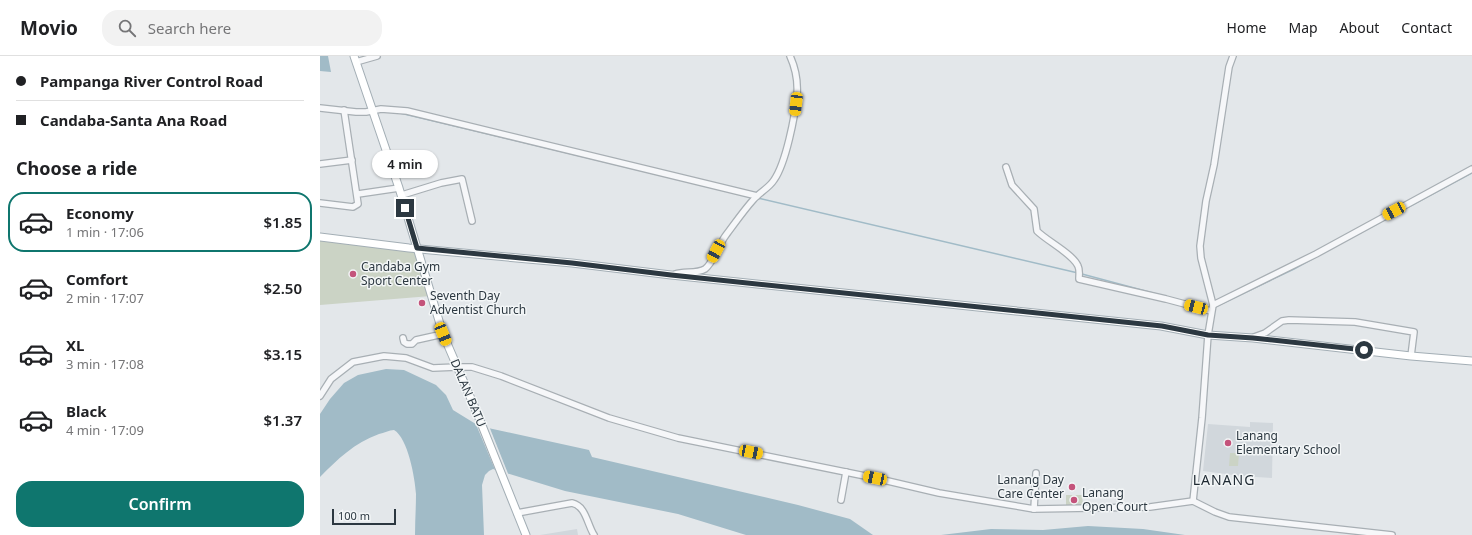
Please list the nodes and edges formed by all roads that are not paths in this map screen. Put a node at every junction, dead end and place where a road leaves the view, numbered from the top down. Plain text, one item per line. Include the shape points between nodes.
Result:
1 (377, 56) edge
2 (790, 56) edge
3 (1233, 56) edge
4 (355, 59) edge
5 (320, 108) edge
6 (344, 110) junction
7 (373, 111) junction
8 (352, 160) junction
9 (320, 164) edge
10 (1006, 167) dead end
11 (1472, 169) edge
12 (400, 191) junction
13 (358, 194) junction
14 (756, 197) junction
15 (320, 203) edge
16 (472, 221) dead end
17 (320, 237) edge
18 (417, 248) junction
19 (671, 275) junction
20 (1212, 308) junction
21 (443, 334) junction
22 (1208, 335) junction
23 (403, 338) dead end
24 (1253, 338) junction
25 (1411, 356) junction
26 (1472, 361) edge
27 (456, 367) junction
28 (320, 396) edge
29 (846, 472) junction
30 (1036, 473) dead end
31 (842, 500) dead end
32 (1193, 501) junction
33 (1034, 510) junction
34 (517, 513) junction
35 (525, 534) edge
36 (594, 535) edge
37 (1392, 535) edge

1 - 4 street
2 - 14 street via 794,64 797,94 783,164 773,181
3 - 20 street via 1229,66 1200,246
4 - 7 main road, DALAN BATU
5 - 6 street
6 - 7 street
6 - 8 street
7 - 12 main road, DALAN BATU
7 - 14 street via 381,109 407,112
8 - 9 street
8 - 13 street
10 - 20 street via 1012,185 1034,209 1037,231 1078,264 1078,279
11 - 20 street
12 - 13 street
12 - 16 street via 462,179
12 - 18 main road, DALAN BATU
13 - 15 street via 358,204 353,207
14 - 19 street via 722,239 705,268 698,272
17 - 18 main road
18 - 19 main road
18 - 21 main road, DALAN BATU
19 - 22 main road via 1162,326
20 - 22 street
21 - 23 street via 416,340 412,344 404,342
21 - 27 main road, DALAN BATU
22 - 24 main road
22 - 32 street
24 - 25 main road
24 - 25 street via 1282,321 1355,322 1414,332
25 - 26 main road
27 - 28 street via 433,368 406,358 384,356 353,362 331,379
27 - 29 street via 472,367 501,376 609,418 678,438
27 - 34 main road, DALAN BATU
29 - 31 street
29 - 33 street via 939,493
30 - 33 street
32 - 33 street via 1150,507
32 - 37 street via 1229,517
34 - 35 main road, DALAN BATU
34 - 36 street via 572,502 582,508

